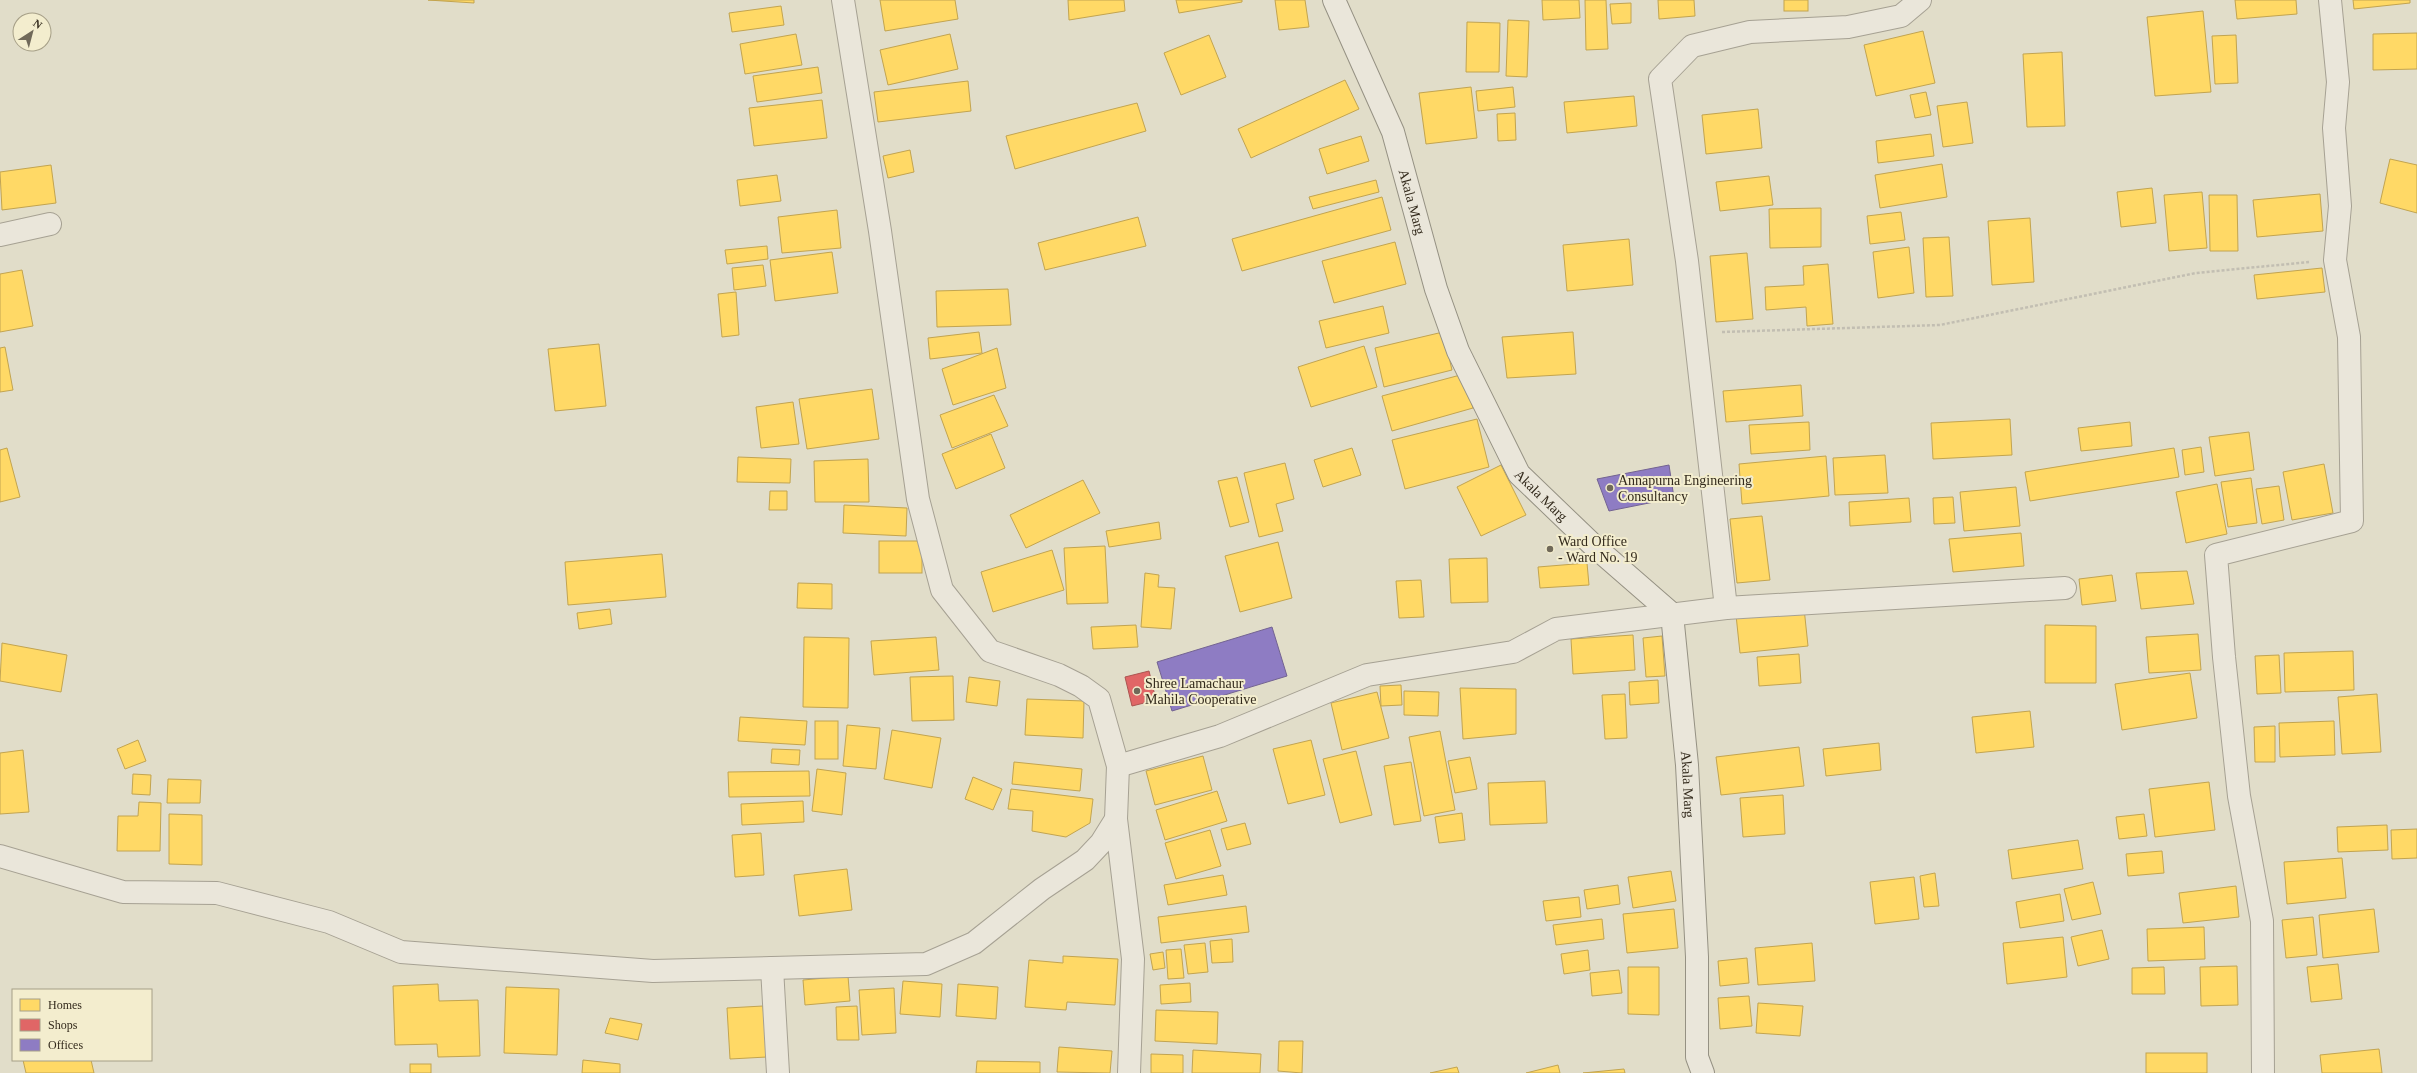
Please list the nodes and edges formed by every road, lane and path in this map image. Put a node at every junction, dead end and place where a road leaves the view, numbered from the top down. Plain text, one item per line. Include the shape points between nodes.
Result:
1 (843, 0) edge
2 (1334, 0) edge
3 (1920, 0) edge
4 (2330, 0) edge
5 (50, 224) dead end
6 (0, 234) edge
7 (2335, 260) junction
8 (1695, 333) junction
9 (2065, 588) dead end
10 (1726, 608) junction
11 (1672, 614) junction
12 (1118, 766) junction
13 (1116, 819) junction
14 (0, 856) edge
15 (772, 968) junction
16 (778, 1073) edge
17 (1129, 1073) edge
18 (1703, 1073) edge
19 (2263, 1073) edge

1 - 12 street via 880,231 918,499 942,590 990,651 1059,675 1099,699
2 - 11 street, Akala Marg via 1393,132 1436,289 1458,351 1519,474 1595,547
3 - 8 street via 1901,16 1894,18 1848,27 1750,32 1692,46 1660,79
4 - 7 street via 2338,82 2334,128 2340,206
5 - 6 street
7 - 8 path via 2196,273 1940,325
7 - 19 street via 2349,337 2352,521 2216,555 2239,796 2262,921
8 - 10 street
9 - 10 street
10 - 11 street
11 - 12 street via 1556,629 1513,652 1367,675 1220,736
11 - 18 street, Akala Marg via 1687,765 1697,956 1697,1057
12 - 13 street
13 - 15 street via 1101,843 1085,860 1042,889 974,943 926,964
13 - 17 street via 1133,959
14 - 15 street via 123,892 217,893 329,922 402,952 653,971
15 - 16 street

